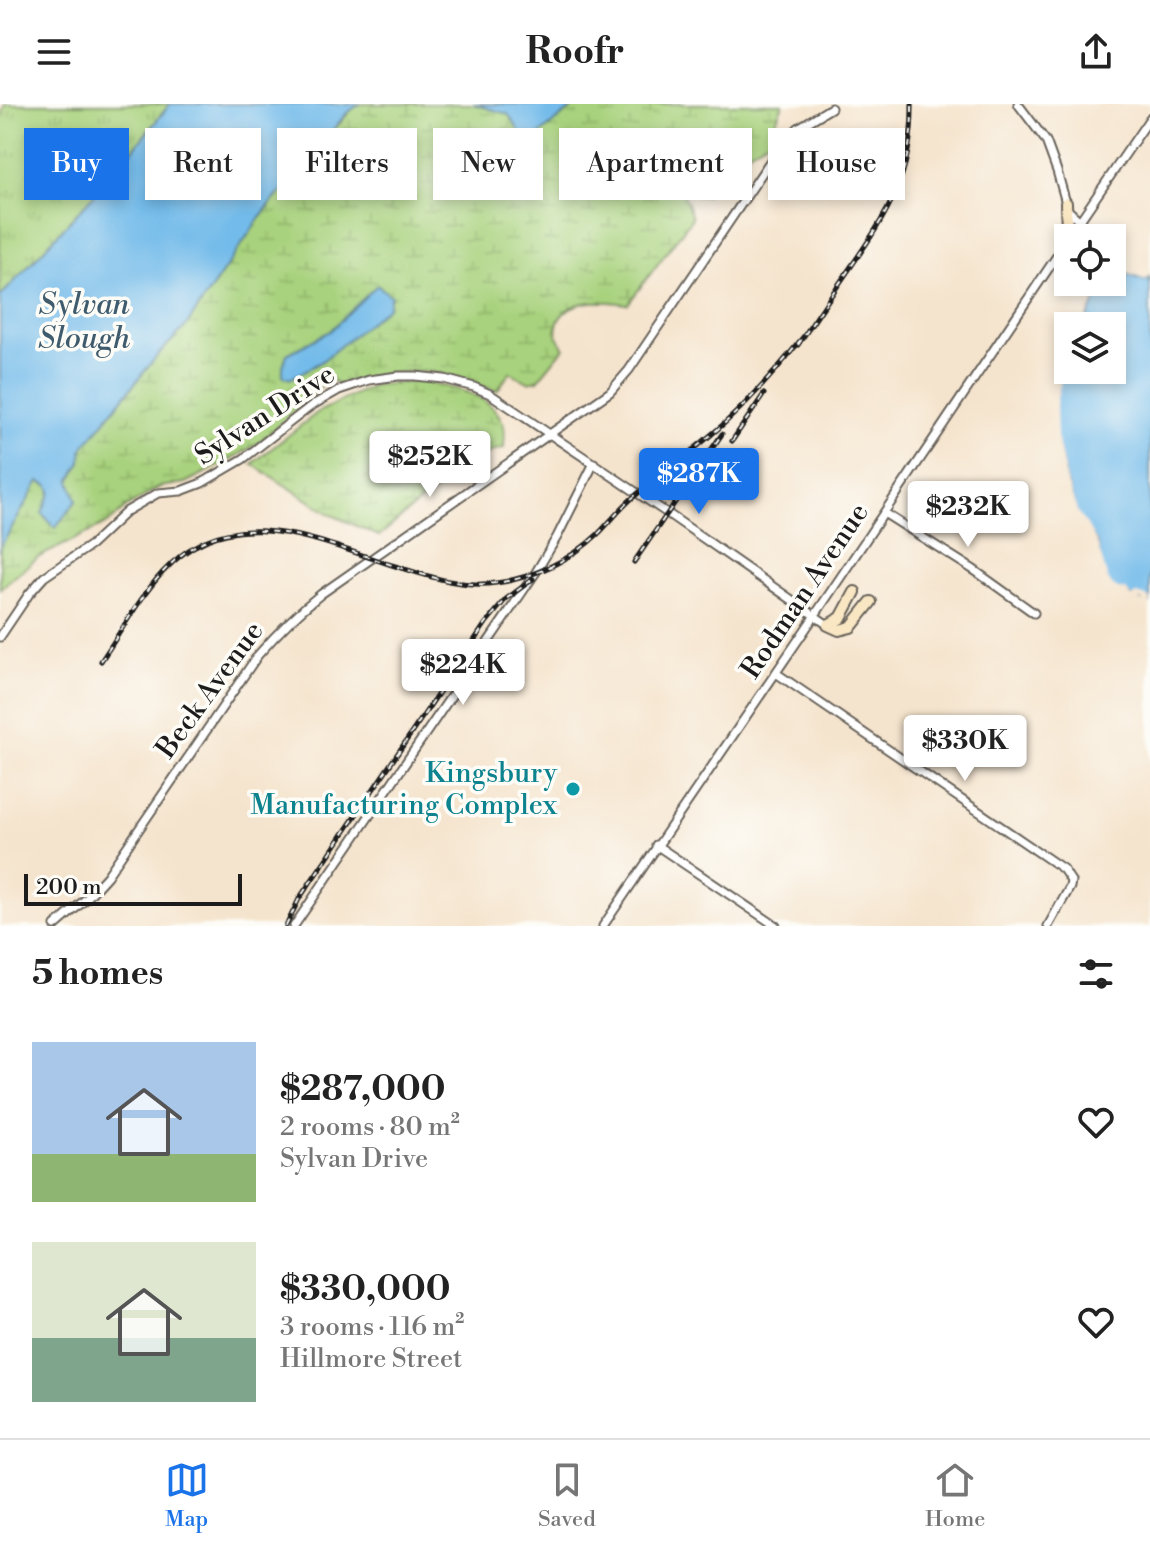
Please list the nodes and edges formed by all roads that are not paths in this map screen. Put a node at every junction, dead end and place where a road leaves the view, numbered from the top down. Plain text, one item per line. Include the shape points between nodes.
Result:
1 (1018, 104) edge
2 (831, 108) dead end
3 (1150, 118) edge
4 (1066, 203) junction
5 (1080, 221) junction
6 (1067, 224) edge
7 (1078, 224) edge
8 (1054, 260) edge
9 (551, 434) junction
10 (594, 463) junction
11 (884, 513) junction
12 (855, 592) dead end
13 (871, 602) dead end
14 (1034, 613) dead end
15 (814, 614) junction
16 (828, 625) junction
17 (0, 637) edge
18 (776, 673) junction
19 (656, 845) junction
20 (55, 926) edge
21 (294, 926) edge
22 (603, 926) edge
23 (776, 926) edge
24 (1048, 926) edge

1 - 4 street via 1046,141
2 - 9 street, Beck Avenue via 798,128 779,148 619,382
3 - 5 street, Rodman Avenue
4 - 5 street
4 - 6 street
5 - 7 street, Rodman Avenue
8 - 11 street, Rodman Avenue
9 - 10 street, Sylvan Drive
9 - 17 street, Sylvan Drive via 490,394 444,379 398,376 353,384 311,406 202,483 158,493 127,511 91,545 44,577
9 - 20 street, Beck Avenue via 291,618 258,655 107,876
10 - 15 street, Sylvan Drive
10 - 21 street via 536,572
11 - 14 street
11 - 15 street, Rodman Avenue
12 - 16 street via 841,618
13 - 16 street via 851,627 839,630
15 - 16 street, Sylvan Drive
15 - 18 street, Rodman Avenue
18 - 19 street, Rodman Avenue
18 - 24 street via 1063,869 1070,887
19 - 22 street, Rodman Avenue
19 - 23 street

